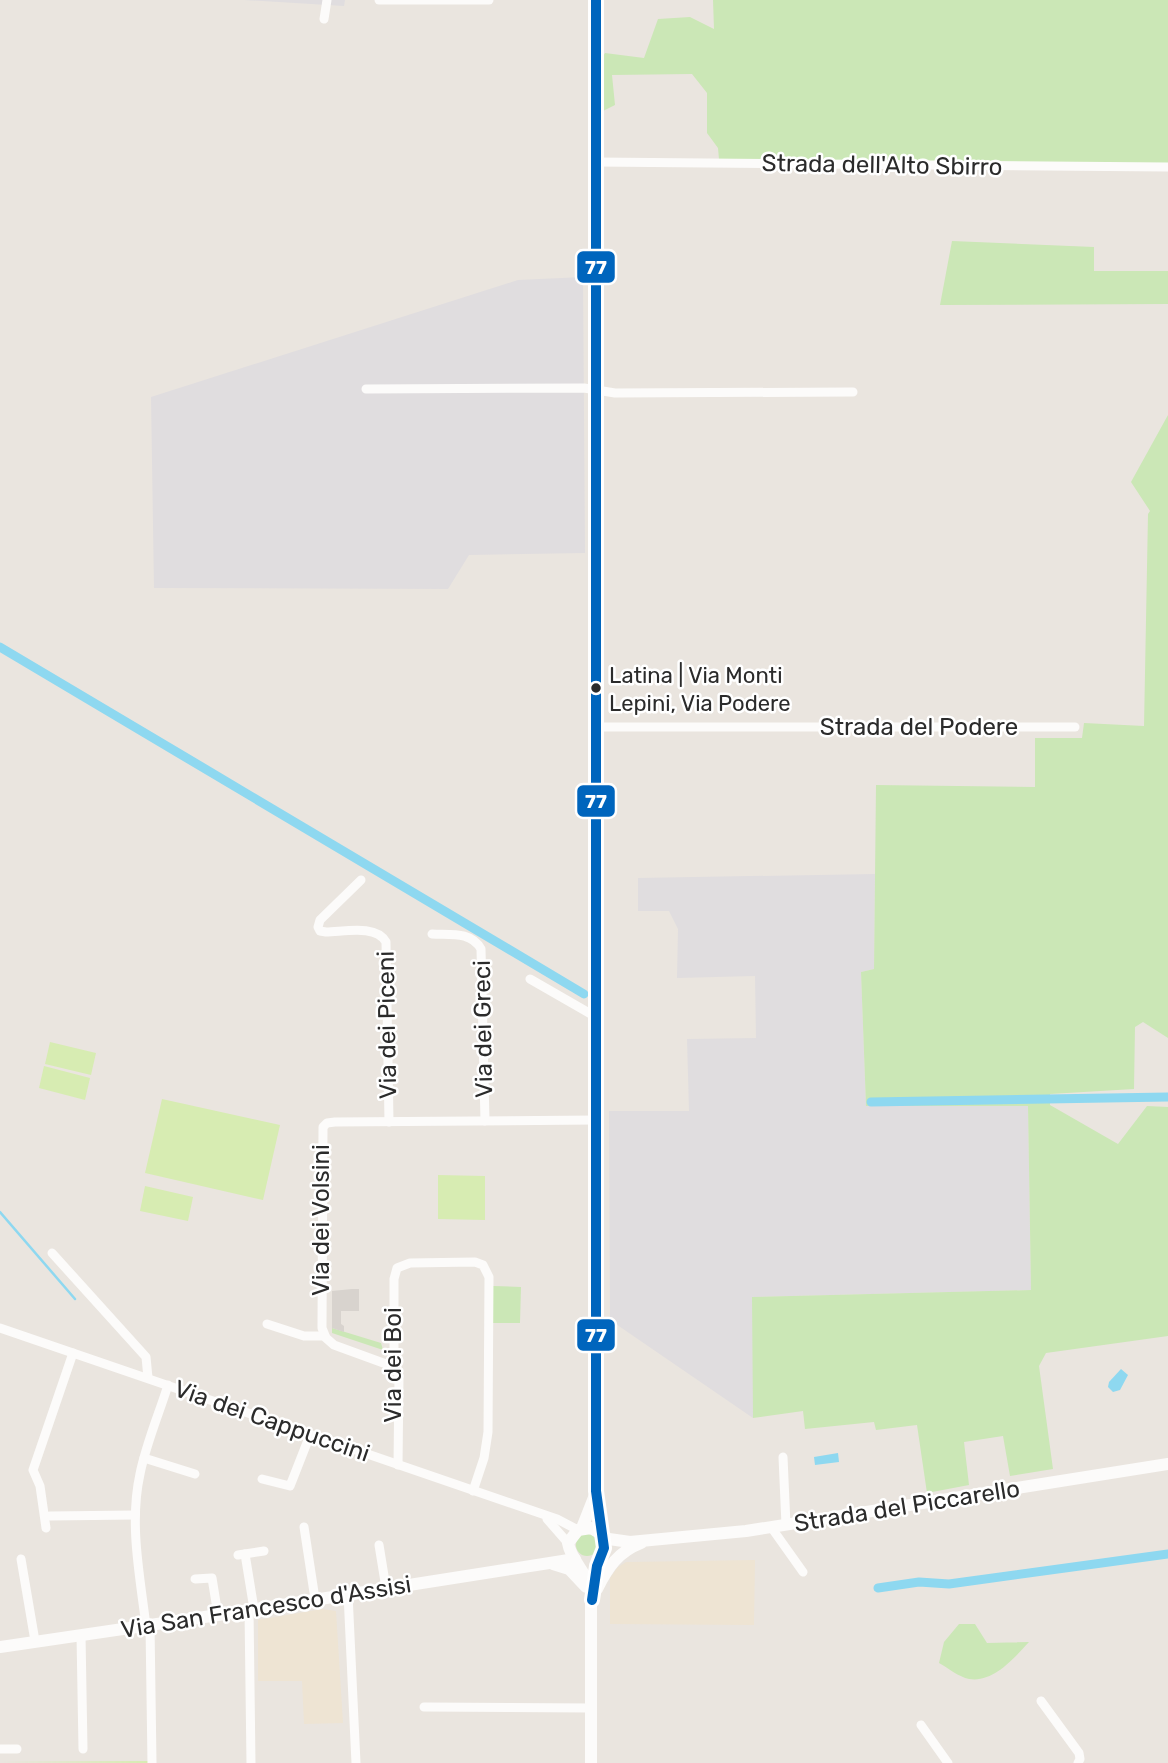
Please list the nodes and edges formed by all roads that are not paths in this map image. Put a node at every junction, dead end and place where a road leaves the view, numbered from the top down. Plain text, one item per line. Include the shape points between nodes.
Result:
1 (327, 0) edge
2 (379, 0) edge
3 (489, 0) edge
4 (596, 0) edge
5 (324, 19) dead end
6 (595, 162) junction
7 (1168, 167) edge
8 (366, 388) dead end
9 (597, 391) junction
10 (853, 392) dead end
11 (595, 727) junction
12 (1075, 727) dead end
13 (361, 880) dead end
14 (432, 934) dead end
15 (530, 979) dead end
16 (596, 1017) junction
17 (596, 1120) junction
18 (389, 1122) junction
19 (485, 1122) junction
20 (52, 1253) dead end
21 (267, 1324) dead end
22 (0, 1328) edge
23 (325, 1336) junction
24 (73, 1353) junction
25 (396, 1368) junction
26 (148, 1378) junction
27 (169, 1385) junction
28 (310, 1435) junction
29 (783, 1457) dead end
30 (144, 1458) junction
31 (385, 1461) junction
32 (1168, 1464) edge
33 (398, 1465) junction
34 (195, 1475) dead end
35 (262, 1479) dead end
36 (473, 1491) junction
37 (596, 1491) junction
38 (597, 1509) junction
39 (135, 1515) junction
40 (50, 1516) dead end
41 (543, 1516) junction
42 (786, 1525) junction
43 (304, 1527) dead end
44 (771, 1527) junction
45 (46, 1528) dead end
46 (580, 1529) junction
47 (601, 1535) junction
48 (568, 1544) junction
49 (379, 1545) dead end
50 (629, 1545) junction
51 (264, 1552) dead end
52 (601, 1555) junction
53 (20, 1559) dead end
54 (576, 1559) junction
55 (548, 1563) junction
56 (532, 1566) junction
57 (803, 1572) dead end
58 (195, 1580) dead end
59 (386, 1588) junction
60 (348, 1594) junction
61 (315, 1599) junction
62 (592, 1600) junction
63 (252, 1610) junction
64 (218, 1615) junction
65 (148, 1626) junction
66 (81, 1635) junction
67 (35, 1641) junction
68 (0, 1647) edge
69 (1041, 1701) dead end
70 (424, 1707) dead end
71 (591, 1709) junction
72 (921, 1726) dead end
73 (0, 1749) edge
74 (17, 1749) dead end
75 (83, 1749) dead end
76 (152, 1763) edge
77 (251, 1763) edge
78 (356, 1763) edge
79 (591, 1763) edge
80 (948, 1763) edge
81 (1078, 1763) edge

1 - 5 street
2 - 3 street
4 - 6 main road
6 - 7 street, Strada dell'Alto Sbirro
6 - 9 main road
8 - 9 street
9 - 10 street
9 - 11 main road
11 - 12 street, Strada del Podere
11 - 16 main road
13 - 18 street, Via dei Piceni via 318,927 326,932 375,932 386,942
14 - 19 street, Via dei Greci via 467,936 481,949
15 - 16 street
16 - 17 main road
17 - 19 street, Via dei Volsini
17 - 37 main road
18 - 19 street, Via dei Volsini
18 - 23 street, Via dei Volsini via 335,1122 323,1127 321,1313
20 - 26 street via 146,1357
21 - 23 street via 304,1336
22 - 24 street, Via dei Cappuccini
23 - 25 street via 334,1345
24 - 26 street, Via dei Cappuccini
24 - 45 street via 33,1470
25 - 31 street, Via dei Boi via 393,1440
25 - 33 street, Via dei Boi
25 - 36 street, Via dei Boi via 397,1268 410,1263 483,1265 488,1272 488,1432
26 - 27 street, Via dei Cappuccini
27 - 28 street, Via dei Cappuccini
27 - 30 street
28 - 31 street, Via dei Cappuccini
28 - 35 street via 290,1486
29 - 42 street
30 - 34 street
30 - 39 street
31 - 33 street, Via dei Cappuccini
32 - 42 main road, Strada del Piccarello
33 - 36 street, Via dei Cappuccini
36 - 41 street, Via dei Cappuccini
37 - 38 main road
37 - 46 main road
38 - 47 main road
38 - 50 main road via 610,1530
39 - 40 street
39 - 65 street
41 - 46 street, Via dei Cappuccini
41 - 48 street, Via dei Cappuccini
42 - 44 main road, Strada del Piccarello
43 - 61 street
44 - 50 main road, Strada del Piccarello
44 - 57 street
46 - 47 main road via 594,1529
46 - 48 main road
47 - 50 main road, Strada del Piccarello
47 - 52 main road
48 - 54 main road
48 - 56 main road, Via San Francesco d'Assisi
49 - 59 street
50 - 52 main road, Strada del Piccarello
50 - 62 main road via 609,1566
51 - 63 street via 242,1555
52 - 54 main road via 588,1563
52 - 62 main road
53 - 67 street
54 - 55 main road, Via San Francesco d'Assisi
54 - 62 main road via 589,1581
55 - 56 main road, Via San Francesco d'Assisi
55 - 62 main road via 577,1576
56 - 59 main road, Via San Francesco d'Assisi
58 - 64 street via 212,1578
59 - 60 main road, Via San Francesco d'Assisi
60 - 61 main road, Via San Francesco d'Assisi
60 - 78 street
61 - 63 main road, Via San Francesco d'Assisi
62 - 71 main road
63 - 64 main road, Via San Francesco d'Assisi
63 - 77 street
64 - 65 main road, Via San Francesco d'Assisi
65 - 66 main road, Via San Francesco d'Assisi
65 - 76 street
66 - 67 main road, Via San Francesco d'Assisi
66 - 75 street
67 - 68 main road, Via San Francesco d'Assisi
69 - 81 street via 1079,1753
70 - 71 street
71 - 79 main road
72 - 80 street
73 - 74 street

